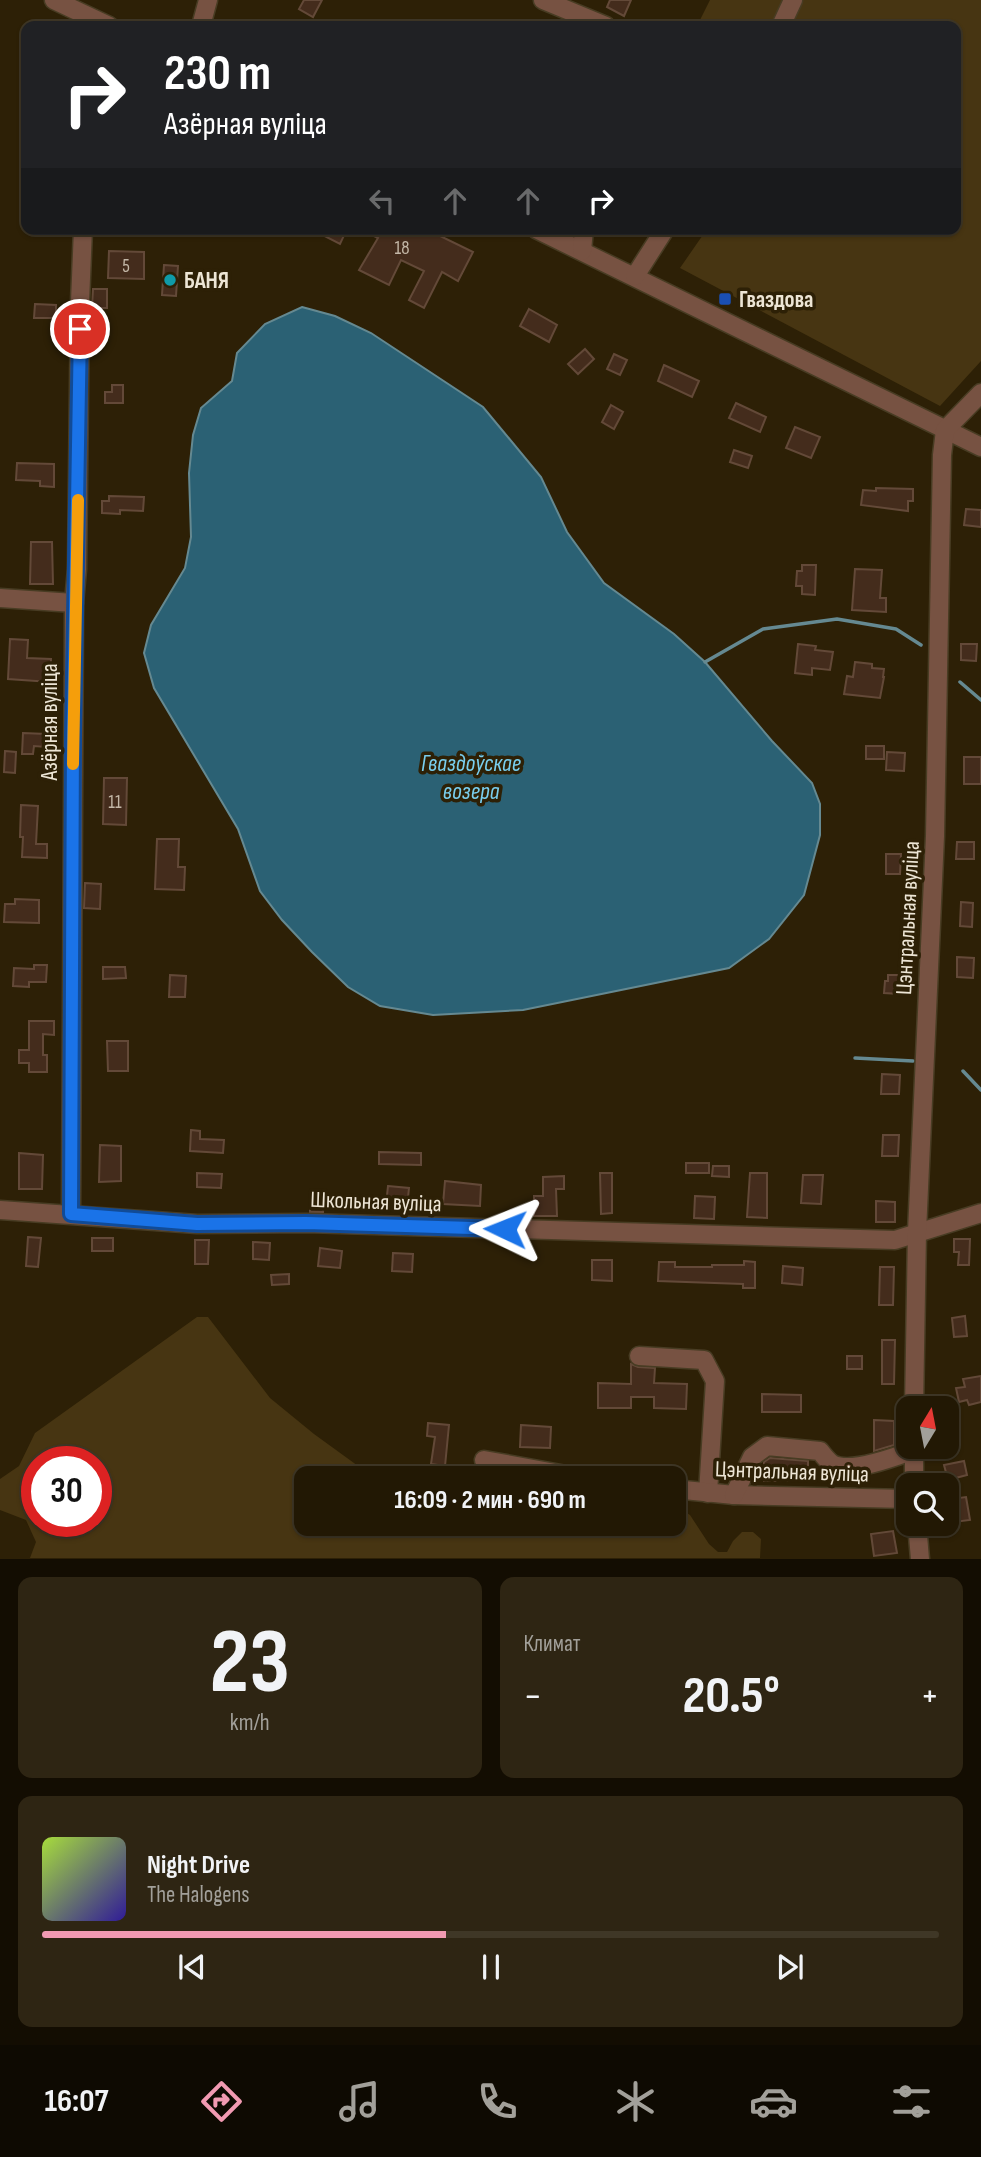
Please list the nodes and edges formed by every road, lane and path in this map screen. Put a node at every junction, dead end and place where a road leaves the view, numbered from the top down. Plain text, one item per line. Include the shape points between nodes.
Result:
1 (54, 0) edge
2 (208, 0) edge
3 (543, 0) edge
4 (793, 0) edge
5 (95, 21) edge
6 (202, 21) edge
7 (594, 21) edge
8 (783, 21) edge
9 (83, 235) edge
10 (549, 235) edge
11 (583, 235) edge
12 (661, 235) edge
13 (582, 251) junction
14 (635, 276) junction
15 (981, 393) edge
16 (945, 430) junction
17 (981, 447) edge
18 (0, 598) edge
19 (74, 603) junction
20 (0, 1210) edge
21 (981, 1213) edge
22 (71, 1214) junction
23 (917, 1232) junction
24 (639, 1356) dead end
25 (914, 1396) edge
26 (896, 1456) edge
27 (484, 1460) dead end
28 (517, 1466) edge
29 (686, 1490) edge
30 (708, 1493) junction
31 (734, 1495) junction
32 (896, 1499) edge
33 (918, 1536) edge
34 (920, 1559) edge

1 - 5 street
2 - 6 street
3 - 7 street
4 - 8 street
9 - 19 street, Азёрная вуліца
10 - 13 street
11 - 13 street
12 - 14 street
13 - 14 street
14 - 16 street
15 - 16 street
16 - 17 street
16 - 23 street, Цэнтральная вуліца via 935,835
18 - 19 street
19 - 22 street, Азёрная вуліца
20 - 22 street, Школьная вуліца
21 - 23 street, Школьная вуліца
22 - 23 street, Школьная вуліца via 197,1224 895,1240
23 - 25 street, Цэнтральная вуліца
24 - 30 street via 704,1360 715,1381
26 - 31 street via 850,1468 832,1464 820,1451 767,1446 752,1457
27 - 28 street
29 - 30 street, Цэнтральная вуліца
30 - 31 street, Цэнтральная вуліца
31 - 32 street, Цэнтральная вуліца
33 - 34 street

